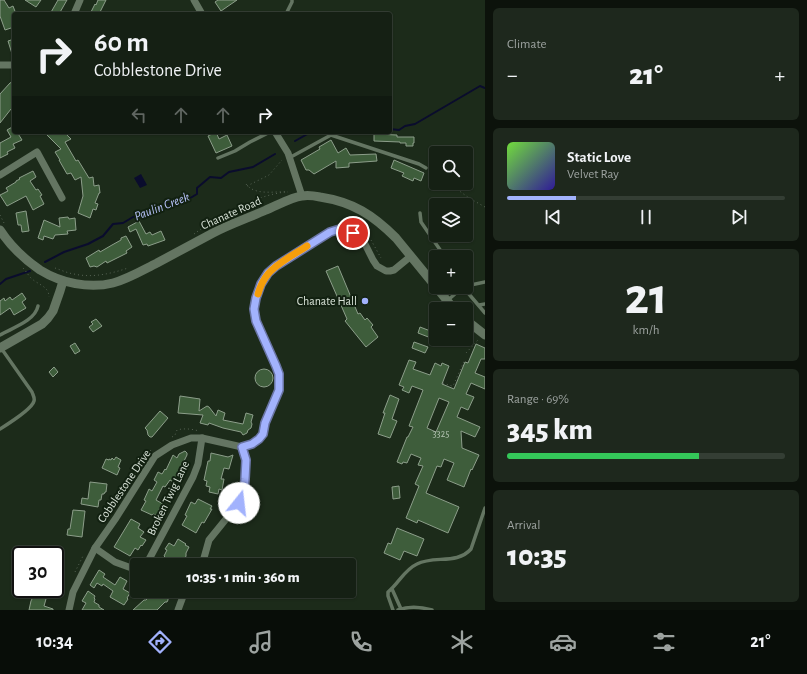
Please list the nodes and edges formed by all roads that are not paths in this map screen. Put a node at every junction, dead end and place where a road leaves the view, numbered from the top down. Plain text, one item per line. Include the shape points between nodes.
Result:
1 (80, 0) edge
2 (194, 0) edge
3 (292, 0) edge
4 (75, 12) edge
5 (201, 12) edge
6 (287, 12) edge
7 (0, 65) edge
8 (12, 65) edge
9 (266, 134) edge
10 (276, 134) edge
11 (218, 158) dead end
12 (287, 158) junction
13 (426, 168) road end
14 (0, 175) edge
15 (302, 196) junction
16 (62, 198) dead end
17 (420, 213) dead end
18 (2, 227) edge
19 (440, 250) edge
20 (411, 256) junction
21 (63, 281) junction
22 (485, 282) edge
23 (473, 285) edge
24 (456, 294) edge
25 (470, 294) edge
26 (447, 301) joint
27 (485, 304) edge
28 (479, 305) junction
29 (38, 306) dead end
30 (485, 313) edge
31 (473, 328) edge
32 (0, 335) edge
33 (481, 338) edge
34 (0, 348) edge
35 (0, 429) edge
36 (202, 438) junction
37 (242, 447) junction
38 (485, 508) edge
39 (95, 548) junction
40 (150, 558) edge
41 (204, 558) edge
42 (130, 567) edge
43 (392, 589) junction
44 (182, 598) edge
45 (400, 609) edge
46 (69, 610) edge
47 (178, 610) edge
48 (393, 610) edge
49 (432, 610) edge

1 - 4 street
2 - 5 street
3 - 6 lane
7 - 8 street
9 - 11 lane
10 - 12 street via 288,153
12 - 13 lane via 332,135
12 - 15 street
14 - 16 street via 37,152
15 - 20 street, Chanate Road via 335,199 364,211 388,229
15 - 21 street, Chanate Road via 215,232 114,283 94,285
17 - 19 lane via 422,222
18 - 21 street, Chanate Road via 12,247 25,260 49,276
20 - 26 street, Chanate Road
20 - 37 street via 394,270 386,271 377,266 361,238 340,229 330,232 268,273 261,284 254,309 256,321 279,374 279,390 263,434 252,444
21 - 34 street via 53,311 48,318
22 - 23 lane
24 - 26 lane
25 - 28 lane
27 - 28 lane
28 - 30 lane
29 - 32 lane via 36,312 27,320
31 - 33 street
34 - 35 lane via 35,399 32,405
36 - 37 street, Cobblestone Drive
36 - 39 street, Cobblestone Drive via 191,438 172,445 155,456
36 - 40 street, Broken Twig Lane via 193,477
37 - 41 street via 246,460 244,492 239,503 209,540
38 - 43 lane via 467,554 456,558 425,561 412,566
39 - 42 street via 116,562
39 - 46 street, Cobblestone Drive via 73,592
43 - 45 lane
43 - 48 lane via 388,596
44 - 47 street
45 - 49 lane

